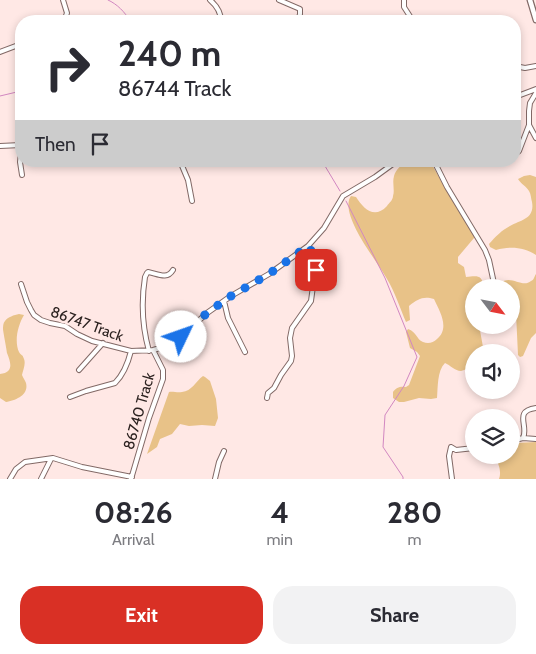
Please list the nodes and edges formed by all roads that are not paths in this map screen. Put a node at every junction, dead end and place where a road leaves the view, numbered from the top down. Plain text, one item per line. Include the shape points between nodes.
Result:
1 (63, 0) edge
2 (210, 0) edge
3 (279, 0) edge
4 (404, 0) edge
5 (530, 0) edge
6 (66, 15) edge
7 (221, 15) edge
8 (300, 15) edge
9 (409, 15) edge
10 (536, 20) edge
11 (15, 46) edge
12 (0, 52) edge
13 (536, 66) edge
14 (521, 67) edge
15 (536, 89) edge
16 (536, 93) edge
17 (521, 95) edge
18 (529, 125) junction
19 (536, 138) edge
20 (15, 145) edge
21 (0, 146) edge
22 (521, 146) edge
23 (21, 167) edge
24 (183, 167) edge
25 (389, 167) edge
26 (437, 167) edge
27 (22, 175) dead end
28 (192, 201) dead end
29 (308, 246) junction
30 (173, 270) dead end
31 (493, 279) edge
32 (21, 284) dead end
33 (224, 301) junction
34 (103, 343) junction
35 (130, 351) junction
36 (151, 351) junction
37 (244, 352) dead end
38 (78, 370) dead end
39 (70, 397) dead end
40 (267, 398) dead end
41 (536, 408) edge
42 (523, 438) junction
43 (520, 439) edge
44 (536, 439) edge
45 (465, 449) edge
46 (224, 452) dead end
47 (51, 458) junction
48 (131, 478) edge
49 (10, 479) edge
50 (41, 479) edge
51 (215, 479) edge
52 (452, 479) edge

1 - 6 street
2 - 7 street
3 - 8 street via 300,9
4 - 9 street
5 - 10 street
11 - 12 street
13 - 14 street
15 - 17 street
16 - 18 street via 529,106
18 - 19 street
18 - 22 street
20 - 21 street
23 - 27 street
24 - 28 street
25 - 29 street, 86747 Track via 343,196 324,228
26 - 31 street via 485,250
29 - 33 street, 86747 Track
29 - 40 street via 315,257 316,270 312,301 292,328 292,356
30 - 36 street, 86740 Track via 166,276 147,273 144,277 144,329
32 - 34 street, 86747 Track via 37,317
33 - 36 street, 86747 Track via 181,337
33 - 37 street
34 - 35 street, 86747 Track
34 - 38 street
35 - 36 street, 86747 Track
35 - 39 street via 127,365 115,383
36 - 48 street, 86740 Track via 163,370 163,379
41 - 42 street via 523,416
42 - 43 street
42 - 44 street
45 - 52 street via 451,447
46 - 51 street
47 - 48 street
47 - 49 street via 25,462
47 - 50 street

